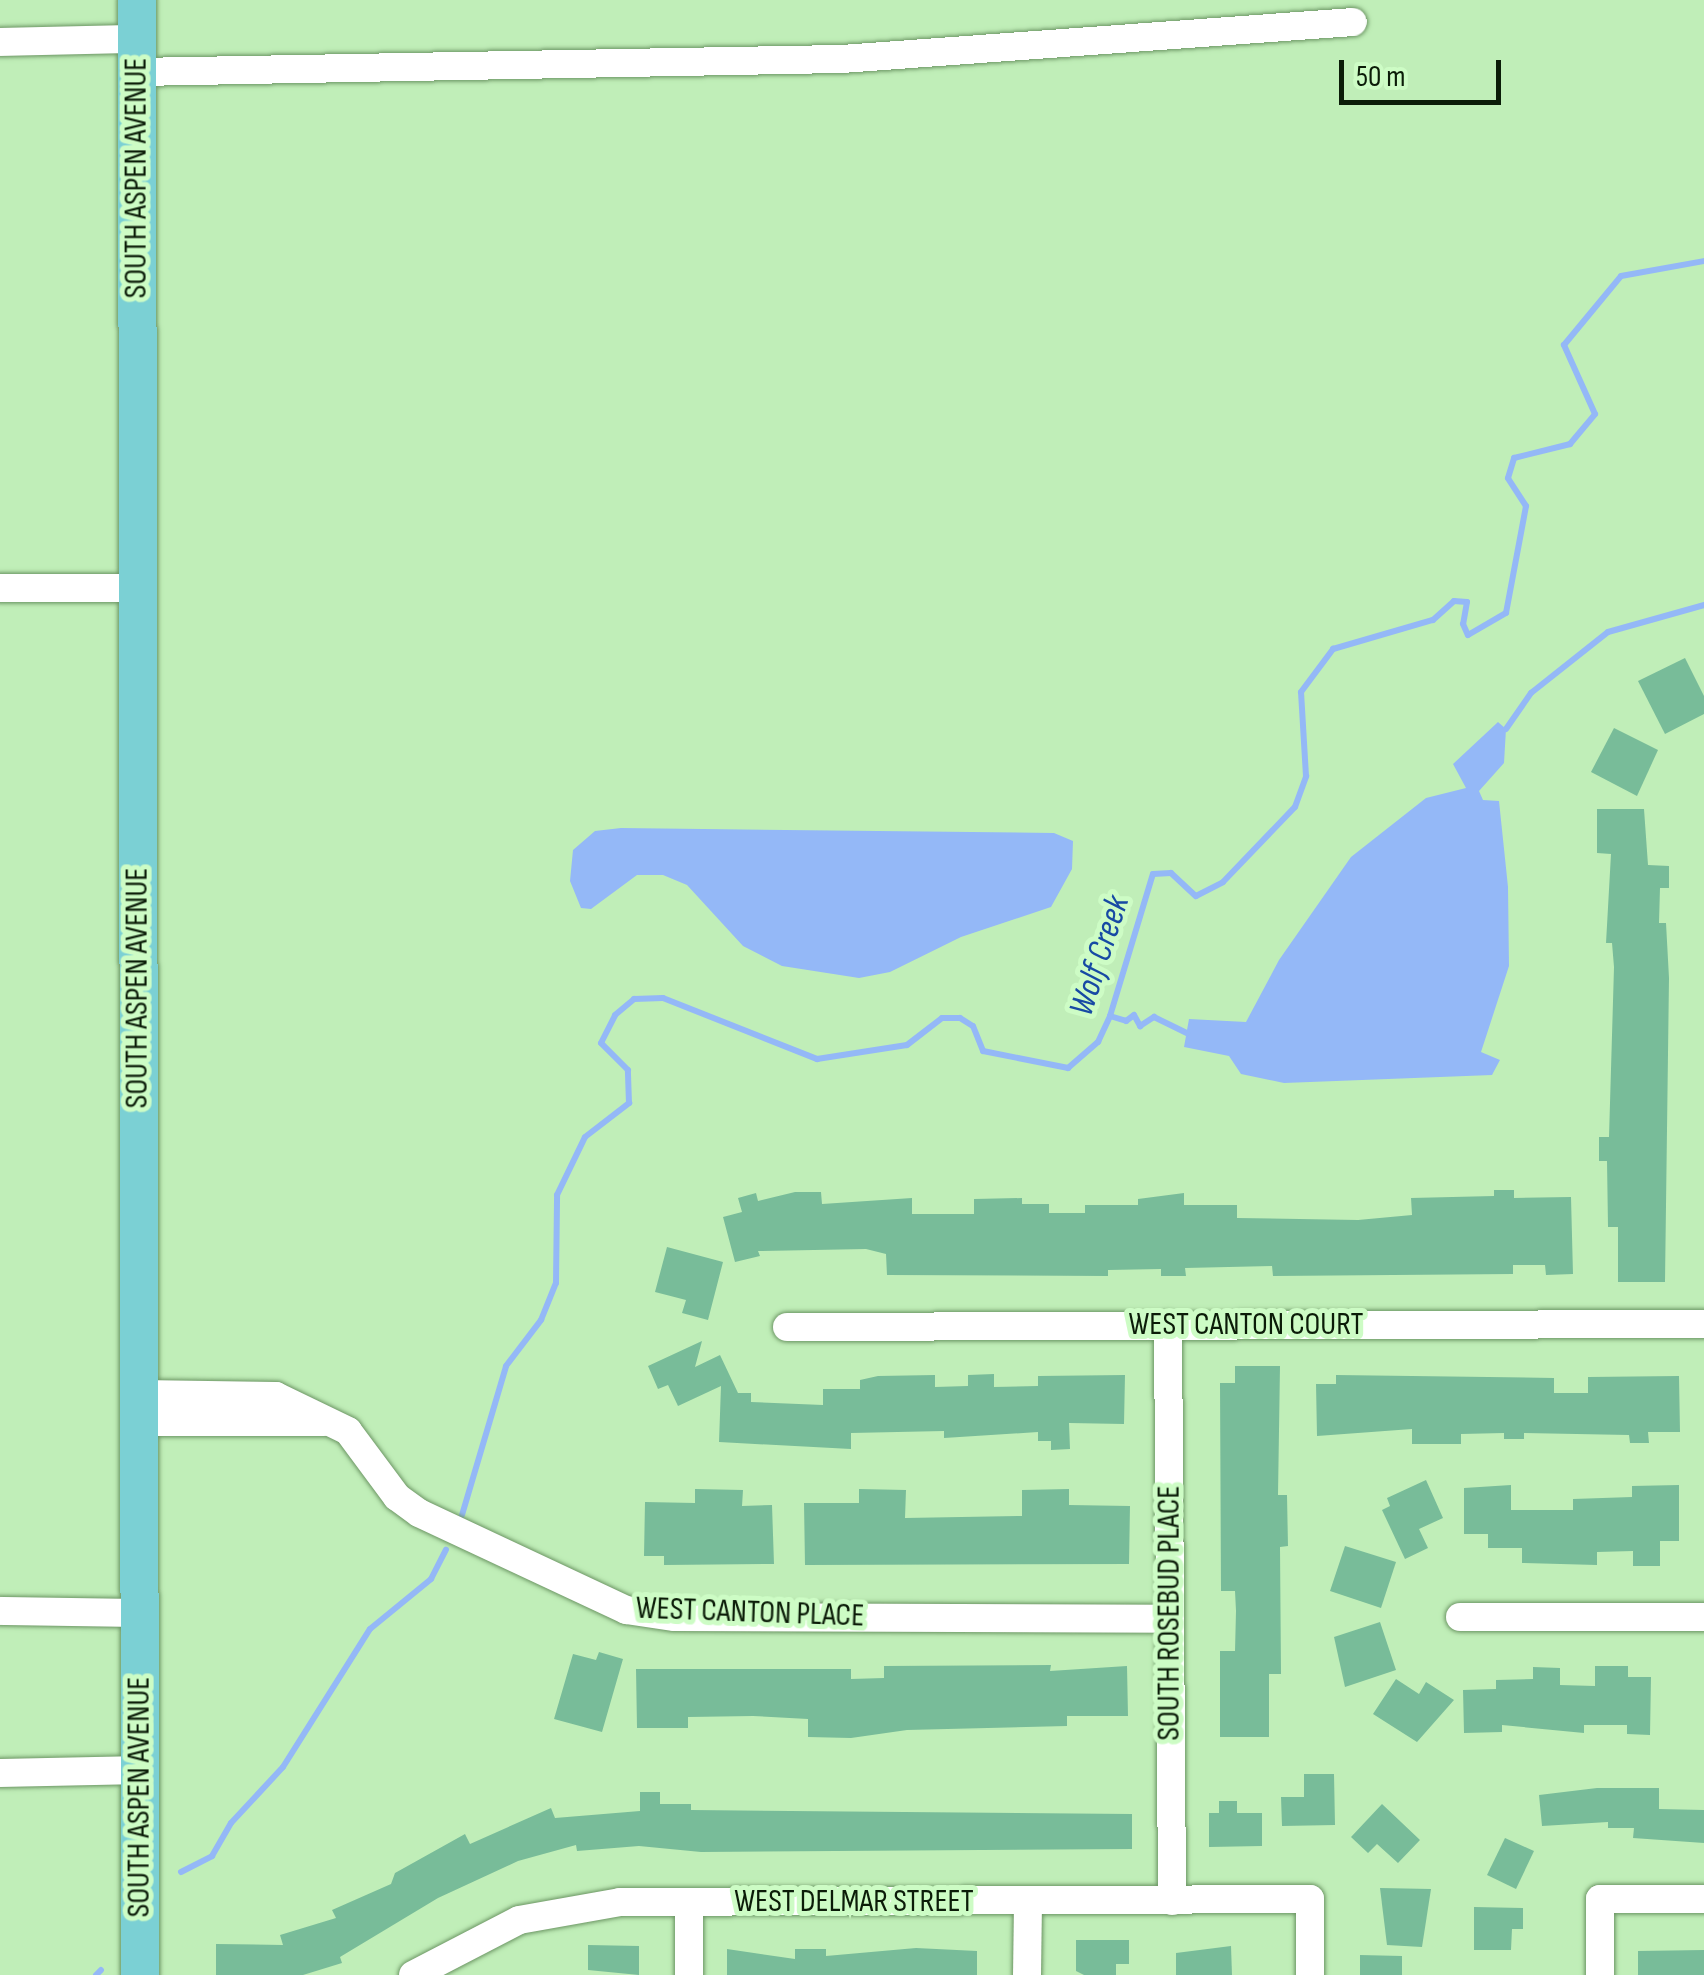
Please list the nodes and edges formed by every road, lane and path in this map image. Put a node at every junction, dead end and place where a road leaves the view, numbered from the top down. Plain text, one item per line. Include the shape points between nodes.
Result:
1 (137, 0) edge
2 (1353, 22) dead end
3 (0, 42) edge
4 (137, 56) junction
5 (0, 588) edge
6 (138, 588) junction
7 (1704, 1324) edge
8 (787, 1326) dead end
9 (1168, 1326) junction
10 (141, 1408) junction
11 (0, 1611) edge
12 (141, 1613) junction
13 (1460, 1617) dead end
14 (1704, 1617) edge
15 (1170, 1619) junction
16 (140, 1770) junction
17 (0, 1773) edge
18 (1704, 1899) edge
19 (1028, 1900) junction
20 (1172, 1901) junction
21 (689, 1903) junction
22 (140, 1975) edge
23 (414, 1975) edge
24 (689, 1975) edge
25 (1028, 1975) edge
26 (1310, 1975) edge
27 (1600, 1975) edge

1 - 4 main road, SOUTH ASPEN AVENUE
2 - 4 street via 842,60
3 - 4 street
4 - 6 main road, SOUTH ASPEN AVENUE
5 - 6 street
6 - 10 main road, SOUTH ASPEN AVENUE
7 - 9 street, WEST CANTON COURT
8 - 9 street, WEST CANTON COURT
9 - 15 street, SOUTH ROSEBUD PLACE
10 - 12 main road, SOUTH ASPEN AVENUE
10 - 15 street, WEST CANTON PLACE via 332,1422 359,1442 397,1497 419,1513 626,1610 674,1616
11 - 12 street
12 - 16 main road, SOUTH ASPEN AVENUE
13 - 14 street
15 - 20 street, SOUTH ROSEBUD PLACE
16 - 17 street
16 - 22 main road, SOUTH ASPEN AVENUE
18 - 27 street via 1600,1900
19 - 20 street, WEST DELMAR STREET
19 - 21 street, WEST DELMAR STREET
19 - 25 street
20 - 26 street, WEST DELMAR STREET via 1310,1900
21 - 23 street, WEST DELMAR STREET via 601,1904 518,1920
21 - 24 street

